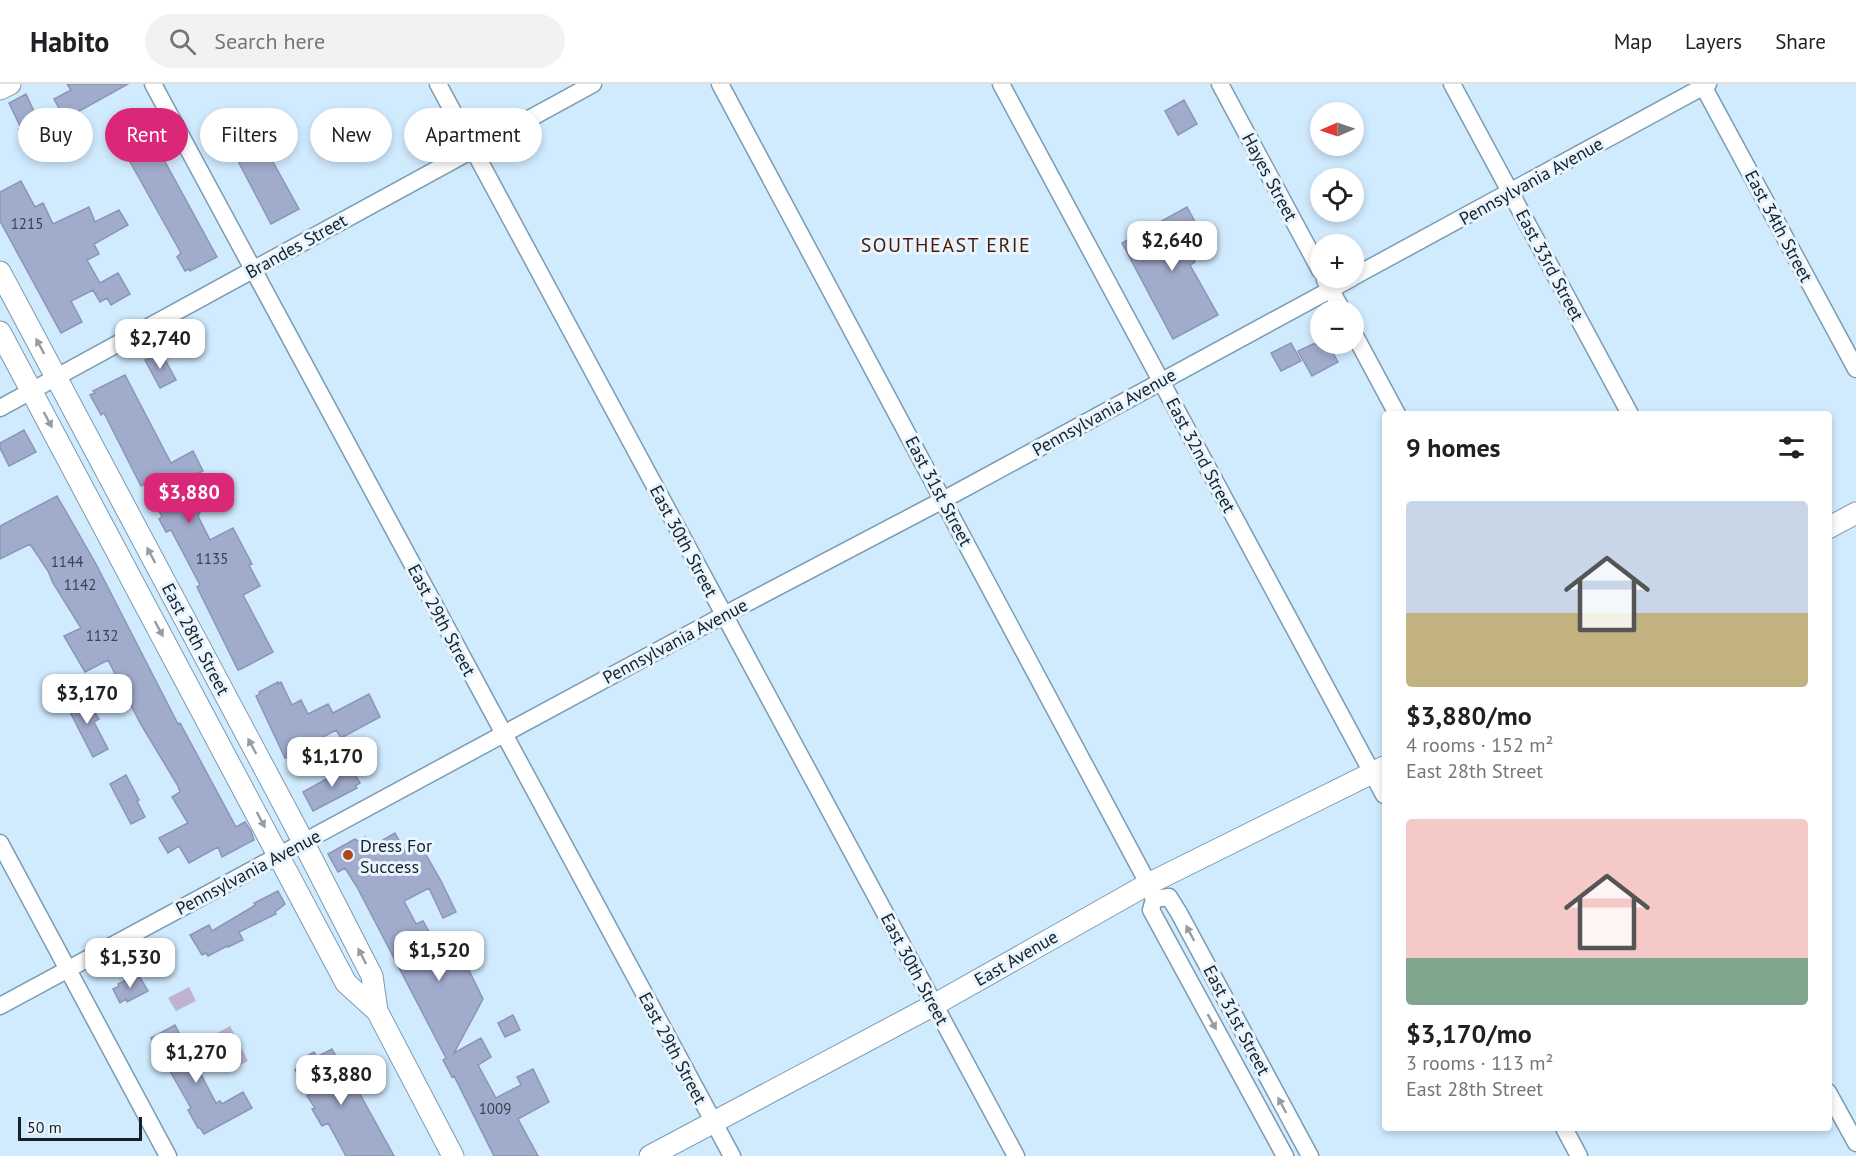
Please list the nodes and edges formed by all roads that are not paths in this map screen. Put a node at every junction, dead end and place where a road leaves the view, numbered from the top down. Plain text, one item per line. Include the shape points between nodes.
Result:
1 (10, 84) edge
2 (153, 84) edge
3 (438, 84) edge
4 (593, 84) edge
5 (720, 84) edge
6 (1001, 84) edge
7 (1220, 84) edge
8 (1452, 84) edge
9 (1704, 85) edge
10 (0, 89) edge
11 (451, 108) edge
12 (542, 111) edge
13 (448, 162) edge
14 (481, 162) edge
15 (1510, 192) junction
16 (1310, 251) edge
17 (254, 269) junction
18 (1364, 271) edge
19 (0, 272) edge
20 (1318, 288) edge
21 (0, 332) edge
22 (1364, 352) edge
23 (1856, 369) edge
24 (57, 377) junction
25 (1161, 380) junction
26 (32, 391) junction
27 (0, 408) edge
28 (1395, 411) edge
29 (1628, 411) edge
30 (944, 500) junction
31 (1856, 513) edge
32 (1832, 526) edge
33 (724, 615) junction
34 (504, 734) junction
35 (1379, 770) edge
36 (1382, 785) edge
37 (303, 842) junction
38 (0, 843) edge
39 (280, 855) junction
40 (1151, 891) junction
41 (68, 969) junction
42 (934, 1005) junction
43 (0, 1006) edge
44 (377, 1011) junction
45 (1832, 1099) edge
46 (714, 1122) junction
47 (1566, 1131) edge
48 (1856, 1143) edge
49 (168, 1156) edge
50 (453, 1156) edge
51 (650, 1156) edge
52 (732, 1156) edge
53 (1016, 1156) edge
54 (1285, 1156) edge
55 (1310, 1156) edge
56 (1579, 1156) edge

1 - 10 street
2 - 17 street, East 29th Street
3 - 11 street, East 30th Street
4 - 12 street, Brandes Street
5 - 30 street, East 31st Street
6 - 25 street, East 32nd Street
7 - 16 street, Hayes Street
8 - 15 street, East 33rd Street
9 - 15 street, Pennsylvania Avenue
9 - 23 street, East 34th Street
13 - 17 street, Brandes Street
14 - 33 street, East 30th Street
15 - 18 street, Pennsylvania Avenue
15 - 29 street, East 33rd Street
17 - 24 street, Brandes Street
17 - 34 street, East 29th Street
24 -> 19 street, East 28th Street
20 - 25 street, Pennsylvania Avenue
21 - 26 street, East 28th Street
22 - 28 street
24 - 26 street, Brandes Street
37 -> 24 street, East 28th Street
25 - 30 street, Pennsylvania Avenue
25 - 35 street, East 32nd Street
26 - 27 street, Brandes Street
26 -> 39 street, East 28th Street
30 - 33 street, Pennsylvania Avenue
30 - 40 street, East 31st Street
31 - 32 street
33 - 34 street, Pennsylvania Avenue
33 - 42 street, East 30th Street
34 - 37 street, Pennsylvania Avenue
34 - 46 street, East 29th Street
35 - 36 street, East 32nd Street
35 - 40 street, East Avenue
37 - 39 street, Pennsylvania Avenue
44 -> 37 street, East 28th Street via 372,976
38 - 41 street
39 - 41 street, Pennsylvania Avenue
39 - 44 street, East 28th Street via 346,983
40 - 42 street, East Avenue
40 -> 54 street, East 31st Street via 1151,909
55 -> 40 street, East 31st Street via 1179,913 1169,897
41 - 43 street, Pennsylvania Avenue
41 - 49 street
42 - 46 street, East Avenue
42 - 53 street, East 30th Street
44 - 50 street, East 28th Street
45 - 48 street
46 - 51 street, East Avenue
46 - 52 street, East 29th Street
47 - 56 street

